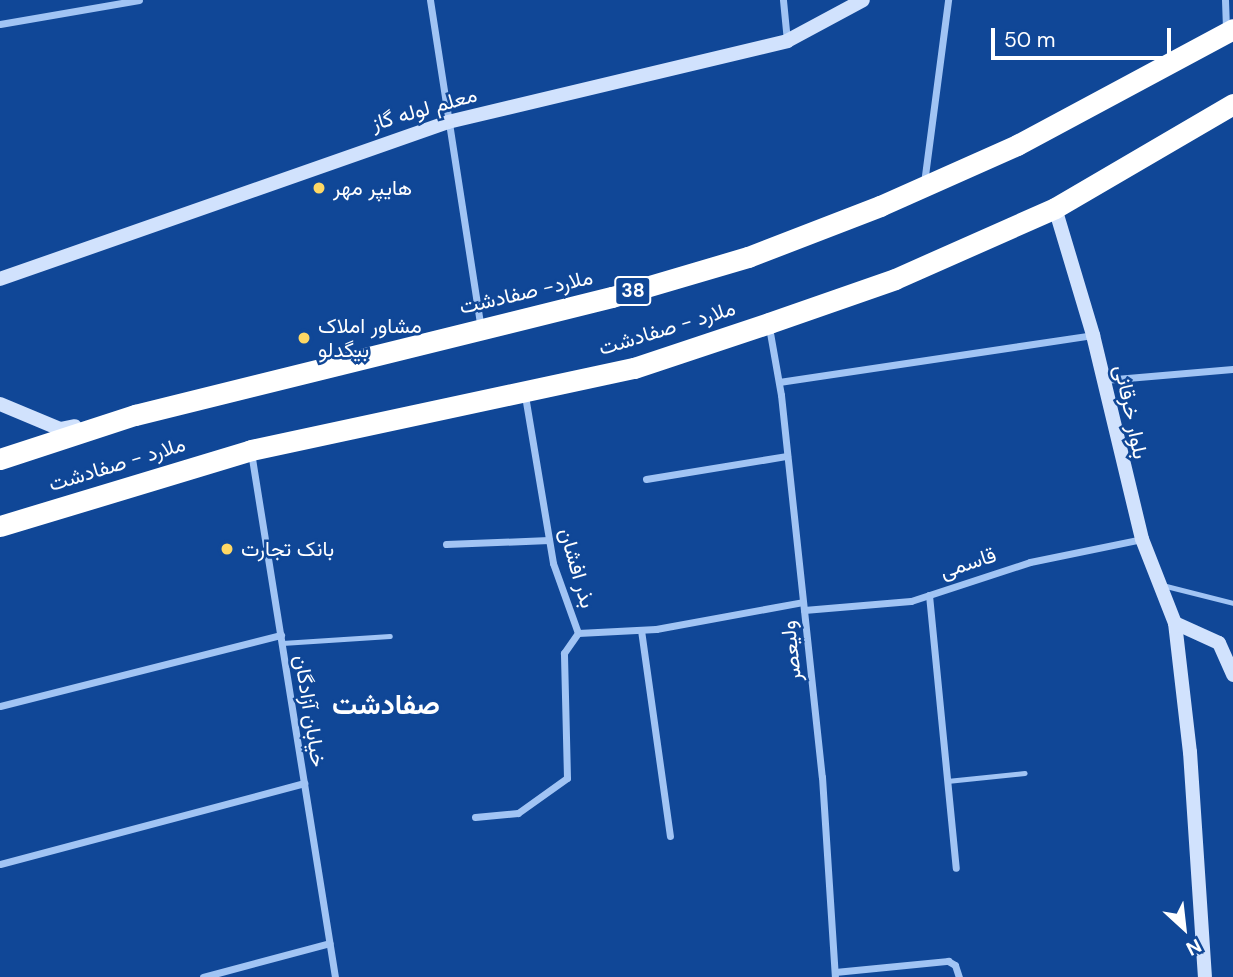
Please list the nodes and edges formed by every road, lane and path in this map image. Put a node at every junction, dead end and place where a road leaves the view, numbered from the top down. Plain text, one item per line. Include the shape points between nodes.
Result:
1 (139, 0) edge
2 (430, 0) edge
3 (782, 0) edge
4 (863, 0) edge
5 (948, 0) edge
6 (1225, 0) edge
7 (0, 24) edge
8 (1230, 31) edge
9 (787, 41) junction
10 (1233, 104) edge
11 (448, 122) junction
12 (923, 187) junction
13 (1055, 208) junction
14 (0, 279) edge
15 (769, 323) junction
16 (481, 328) junction
17 (1093, 335) junction
18 (1233, 369) edge
19 (1103, 380) junction
20 (779, 382) junction
21 (524, 388) junction
22 (0, 404) edge
23 (135, 415) junction
24 (251, 450) junction
25 (788, 456) junction
26 (0, 459) edge
27 (646, 479) dead end
28 (0, 526) edge
29 (1142, 539) junction
30 (549, 540) junction
31 (446, 544) dead end
32 (1160, 585) junction
33 (929, 595) junction
34 (1233, 603) edge
35 (803, 606) junction
36 (1175, 623) junction
37 (641, 630) junction
38 (578, 633) junction
39 (390, 636) dead end
40 (281, 639) junction
41 (1233, 675) edge
42 (0, 706) edge
43 (1025, 773) dead end
44 (947, 781) junction
45 (304, 783) junction
46 (475, 817) dead end
47 (670, 836) dead end
48 (0, 864) edge
49 (956, 868) dead end
50 (330, 943) junction
51 (835, 974) edge
52 (203, 977) edge
53 (335, 977) edge
54 (959, 977) edge
55 (1205, 977) edge

1 - 7 street
2 - 11 street
3 - 9 street
4 - 9 street, معلم لوله گاز
5 - 12 street
6 - 8 street
8 - 12 highway, ملارد- صفادشت / 38 via 1017,145
9 - 11 street, معلم لوله گاز
10 - 13 highway, ملارد - صفادشت
11 - 14 street, معلم لوله گاز
11 - 16 street
12 - 16 highway, ملارد- صفادشت / 38 via 748,257 612,297
13 - 15 highway, ملارد - صفادشت via 895,279
13 - 17 street, بلوار خرقانی
15 - 20 street, ولیعصر
15 - 21 highway, ملارد - صفادشت via 634,368
16 - 23 highway, ملارد- صفادشت / 38
17 - 19 street, بلوار خرقانی
17 - 20 street
18 - 19 street
19 - 29 street, بلوار خرقانی
20 - 25 street, ولیعصر
21 - 24 highway, ملارد - صفادشت
21 - 30 street, بذر افشان
22 - 23 street via 60,429
23 - 26 highway, ملارد- صفادشت / 38
24 - 28 highway, ملارد - صفادشت
24 - 40 street, خیابان آزادگان
25 - 27 street
25 - 35 street, ولیعصر
29 - 32 street, بلوار خرقانی
29 - 33 street, قاسمی via 1030,562
30 - 31 street
30 - 38 street, بذر افشان
32 - 34 lane
32 - 36 street, بلوار خرقانی
33 - 35 street, قاسمی via 911,601
33 - 44 street
35 - 37 street, قاسمی
35 - 51 street, ولیعصر via 822,777
36 - 41 street via 1219,643
36 - 55 street, بلوار خرقانی via 1190,752
37 - 38 street, قاسمی
37 - 47 street
38 - 46 street, بذر افشان via 564,653 567,778 519,813
39 - 40 lane
40 - 42 street
40 - 45 street, خیابان آزادگان
43 - 44 lane
44 - 49 street
45 - 48 street
45 - 50 street, خیابان آزادگان
50 - 52 street
50 - 53 street, خیابان آزادگان
51 - 54 street via 948,961 955,965

